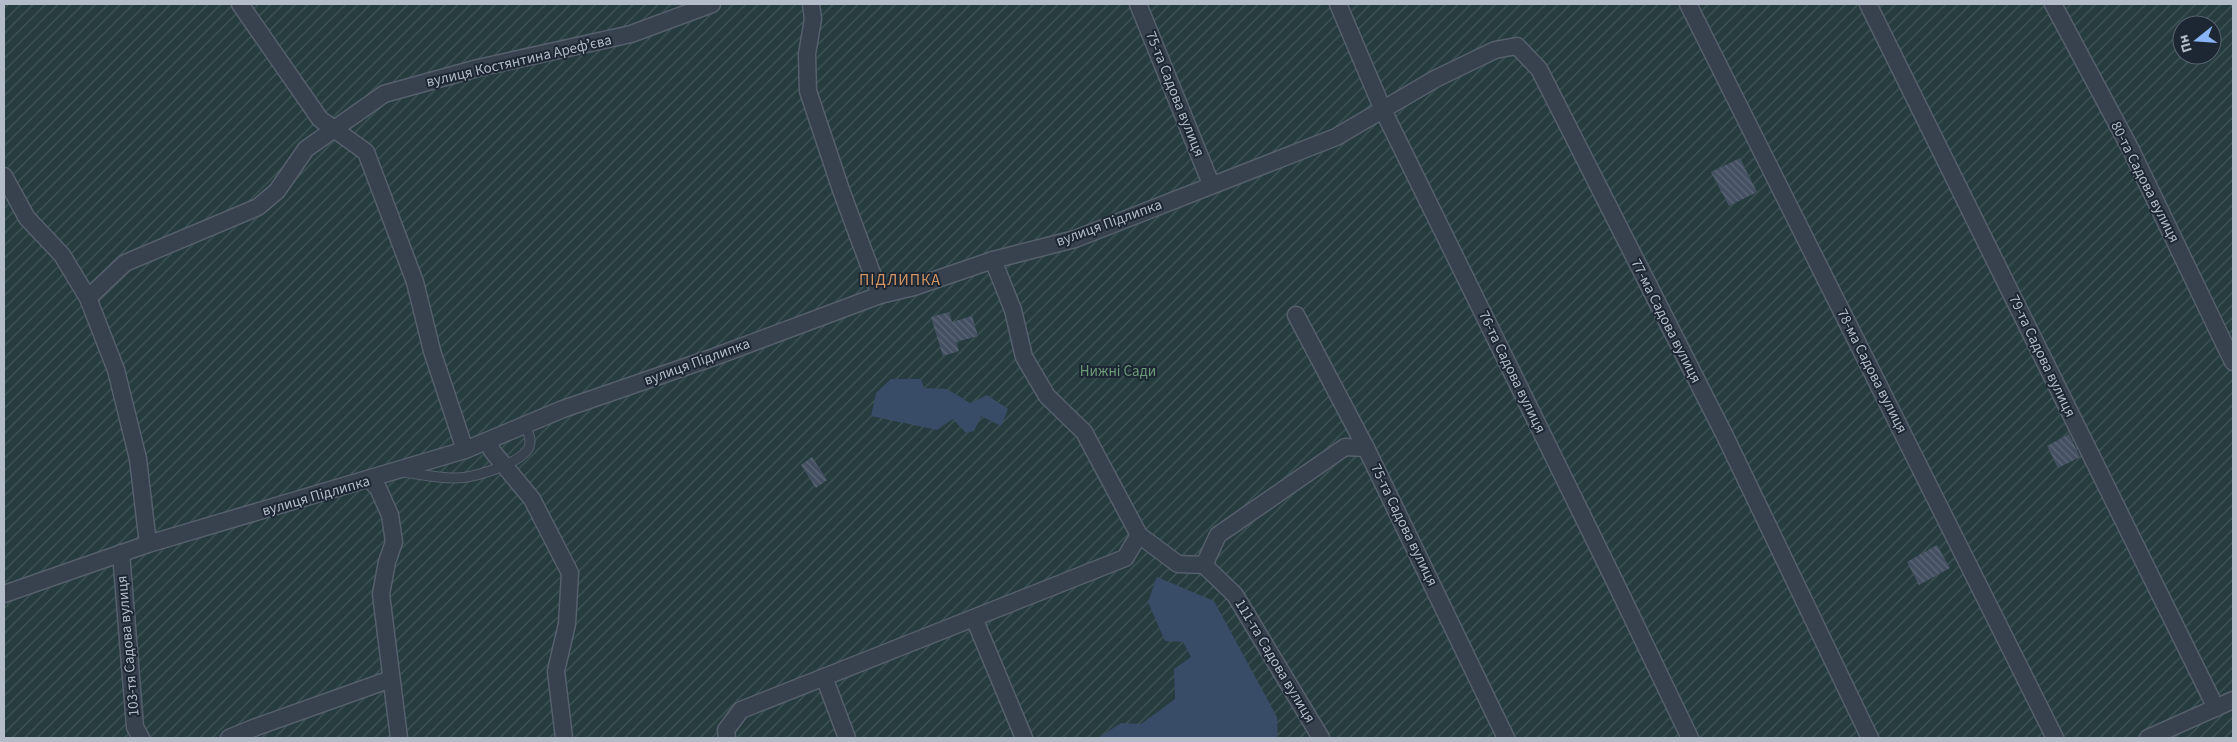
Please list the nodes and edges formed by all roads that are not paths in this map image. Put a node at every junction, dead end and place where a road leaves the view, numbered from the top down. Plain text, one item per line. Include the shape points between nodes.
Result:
1 (240, 4) edge
2 (712, 4) edge
3 (811, 4) edge
4 (1138, 4) edge
5 (1338, 4) edge
6 (1688, 4) edge
7 (1868, 4) edge
8 (2053, 4) edge
9 (1383, 110) junction
10 (333, 128) junction
11 (4, 176) edge
12 (1211, 184) junction
13 (993, 260) junction
14 (880, 295) junction
15 (88, 298) junction
16 (1296, 315) dead end
17 (2233, 362) edge
18 (525, 425) junction
19 (487, 441) junction
20 (1366, 448) junction
21 (465, 450) junction
22 (503, 465) junction
23 (398, 471) junction
24 (370, 480) junction
25 (1139, 535) junction
26 (148, 544) junction
27 (120, 553) junction
28 (1204, 565) junction
29 (4, 594) edge
30 (974, 618) junction
31 (824, 677) junction
32 (391, 679) junction
33 (2233, 700) edge
34 (2216, 708) junction
35 (726, 734) edge
36 (141, 738) edge
37 (229, 738) edge
38 (398, 738) edge
39 (564, 738) edge
40 (847, 738) edge
41 (1024, 738) edge
42 (1321, 738) edge
43 (1506, 738) edge
44 (1690, 738) edge
45 (1870, 738) edge
46 (2055, 738) edge
47 (2148, 738) edge

1 - 10 street via 320,119
2 - 10 street, вулиця Костянтина Арефʼєва via 631,34 478,68 384,94
3 - 14 street via 808,91
4 - 12 street, 75-та Садова вулиця
5 - 9 street, 76-та Садова вулиця
6 - 46 street, 78-ма Садова вулиця
7 - 34 street, 79-та Садова вулиця
8 - 17 street, 80-та Садова вулиця via 2131,150
9 - 12 street, вулиця Підлипка via 1336,137
9 - 44 street, 76-та Садова вулиця
9 - 45 street, 77-ма Садова вулиця via 1435,79 1495,50 1517,46 1539,69 1725,436
10 - 15 street, вулиця Костянтина Арефʼєва via 306,149 277,192 258,207 125,263
10 - 21 street via 366,152 415,282 432,351
11 - 15 street via 27,218 62,255
12 - 13 street, вулиця Підлипка via 1075,238
13 - 14 street, вулиця Підлипка
13 - 25 street via 1013,310 1024,357 1046,396 1084,432
14 - 18 street, вулиця Підлипка
15 - 26 street via 116,370 138,459
16 - 20 street, 75-та Садова вулиця
18 - 19 street, вулиця Підлипка
18 - 22 lane via 530,445 523,455
19 - 21 street, вулиця Підлипка
19 - 22 street
20 - 28 street via 1345,447 1218,535
20 - 43 street, 75-та Садова вулиця
21 - 23 street, вулиця Підлипка
22 - 23 lane via 453,478
22 - 39 street via 532,499 570,573 567,624 556,671
23 - 24 street, вулиця Підлипка
24 - 26 street, вулиця Підлипка
24 - 32 street via 378,488 390,514 394,542 380,594
25 - 28 street via 1178,564
25 - 30 street via 1124,558
26 - 27 street, вулиця Підлипка
27 - 29 street, вулиця Підлипка
27 - 36 street, 103-тя Садова вулиця via 135,727
28 - 42 street, 111-та Садова вулиця via 1235,595
30 - 31 street
30 - 41 street
31 - 35 street via 741,710
31 - 40 street
32 - 37 street
32 - 38 street
33 - 34 street
34 - 47 street

